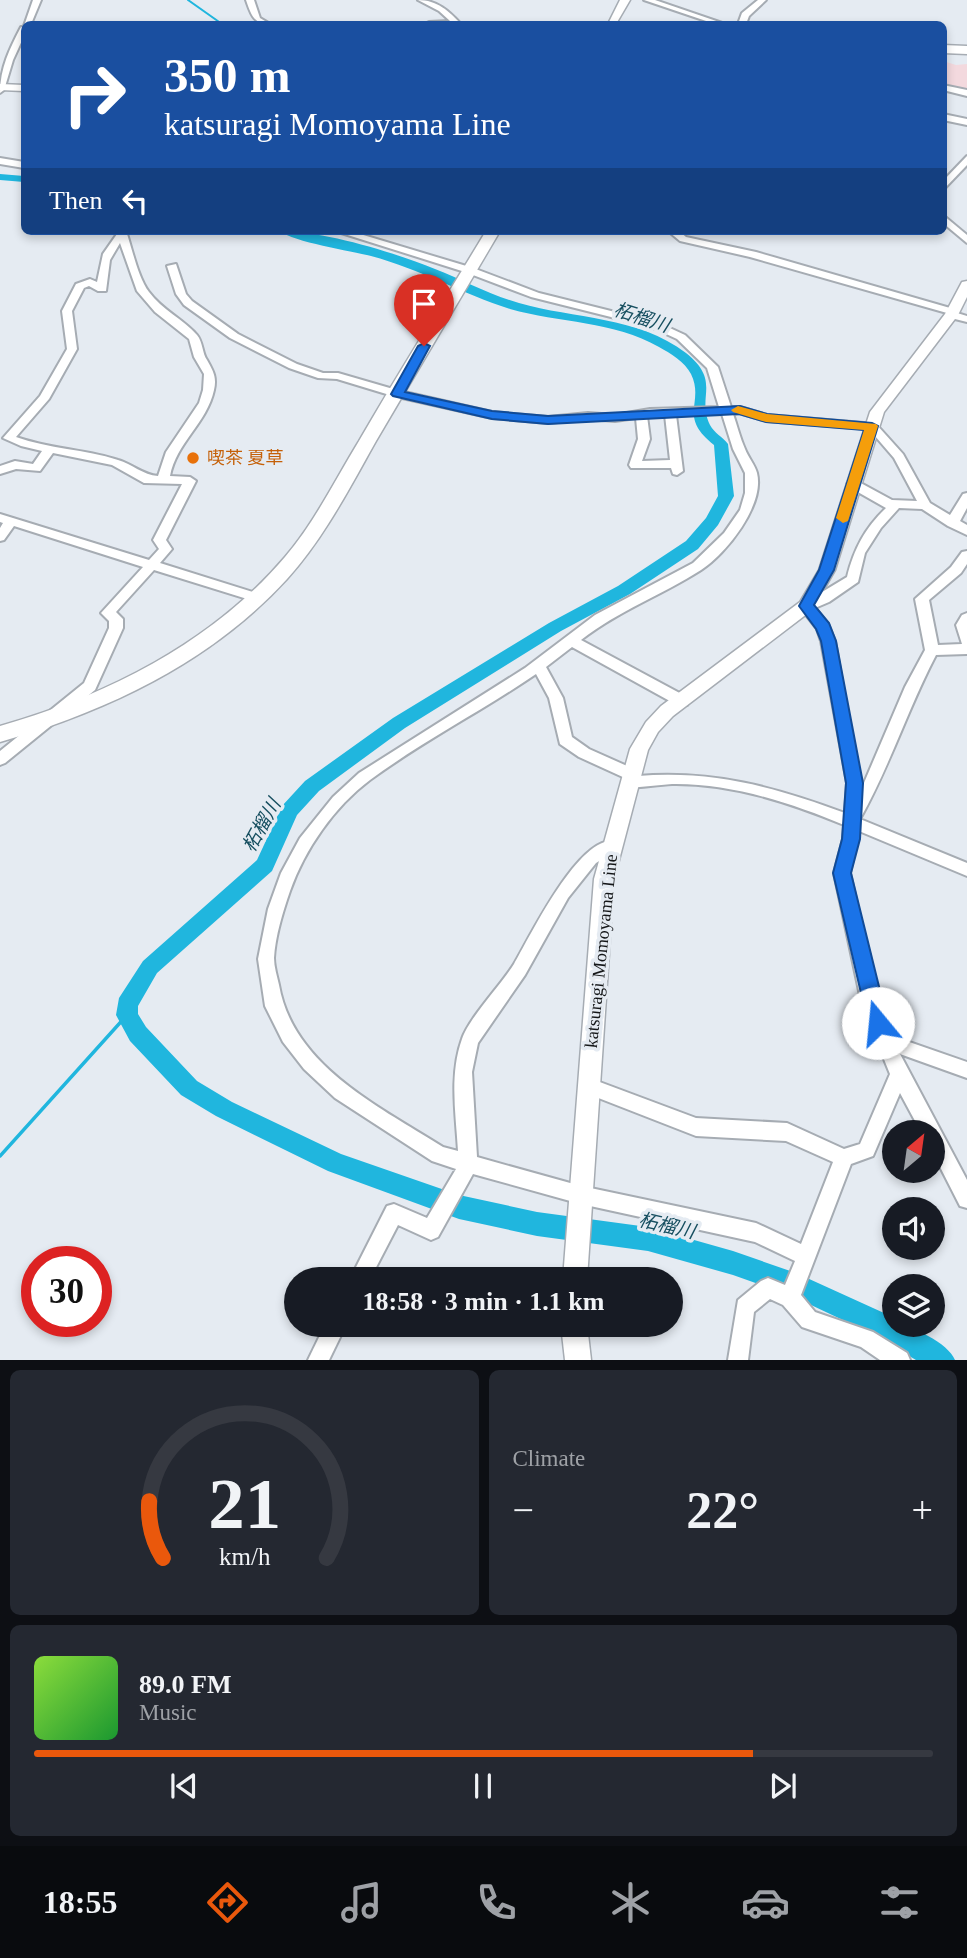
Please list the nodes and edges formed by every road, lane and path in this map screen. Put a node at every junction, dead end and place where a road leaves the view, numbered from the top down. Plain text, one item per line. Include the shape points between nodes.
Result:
1 (250, 0) edge
2 (422, 0) edge
3 (625, 0) edge
4 (648, 0) edge
5 (762, 0) edge
6 (39, 2) edge
7 (29, 21) edge
8 (261, 21) edge
9 (453, 21) edge
10 (614, 21) edge
11 (712, 21) edge
12 (743, 21) edge
13 (21, 36) edge
14 (947, 48) edge
15 (967, 50) edge
16 (4, 65) edge
17 (0, 88) edge
18 (21, 88) edge
19 (947, 88) edge
20 (967, 93) edge
21 (947, 118) edge
22 (967, 122) edge
23 (967, 159) edge
24 (0, 161) edge
25 (21, 164) edge
26 (947, 182) edge
27 (947, 222) edge
28 (119, 235) edge
29 (122, 235) edge
30 (357, 235) edge
31 (491, 235) edge
32 (678, 235) edge
33 (967, 240) edge
34 (474, 262) junction
35 (172, 266) dead end
36 (967, 285) edge
37 (957, 315) edge
38 (397, 394) junction
39 (727, 409) junction
40 (672, 411) junction
41 (641, 415) junction
42 (872, 426) junction
43 (50, 449) junction
44 (0, 470) edge
45 (163, 480) junction
46 (853, 484) junction
47 (967, 497) edge
48 (890, 504) junction
49 (925, 505) junction
50 (6, 519) edge
51 (951, 523) junction
52 (967, 531) edge
53 (0, 537) edge
54 (967, 555) edge
55 (155, 564) junction
56 (257, 598) junction
57 (806, 606) junction
58 (967, 618) edge
59 (567, 642) junction
60 (967, 642) edge
61 (967, 649) edge
62 (932, 650) junction
63 (539, 666) junction
64 (682, 701) junction
65 (45, 720) junction
66 (0, 734) edge
67 (0, 759) edge
68 (630, 778) junction
69 (850, 827) junction
70 (611, 846) junction
71 (967, 870) edge
72 (967, 878) edge
73 (885, 1041) junction
74 (967, 1070) edge
75 (899, 1074) junction
76 (589, 1086) junction
77 (924, 1120) edge
78 (844, 1158) junction
79 (945, 1158) edge
80 (465, 1171) junction
81 (581, 1195) junction
82 (967, 1199) edge
83 (805, 1258) junction
84 (366, 1267) edge
85 (576, 1267) edge
86 (791, 1296) junction
87 (330, 1337) edge
88 (575, 1337) edge
89 (318, 1360) edge
90 (578, 1360) edge
91 (738, 1360) edge
92 (901, 1360) edge

1 - 8 street
2 - 9 street via 442,9
3 - 10 main road
4 - 11 street
5 - 12 street
6 - 7 street
13 - 16 street
14 - 15 highway
16 - 17 street
17 - 18 main road
19 - 20 street
21 - 22 street
23 - 26 street
24 - 25 street
27 - 33 street
28 - 43 street via 108,249 102,289 90,282 80,286 67,312 72,349 60,376 9,438
29 - 45 street via 142,291 194,338 198,358 211,374 208,401 164,465
30 - 34 street
31 - 34 highway
32 - 37 street
34 - 38 highway
34 - 39 street via 535,295 655,325 681,337 712,367
35 - 38 street via 188,303 262,352 323,376 338,376
36 - 37 main road, katsuragi Momoyama Line
37 - 42 main road, katsuragi Momoyama Line via 888,396
38 - 41 street via 492,415 548,420
38 - 56 highway via 300,551
39 - 40 street
39 - 42 street via 766,418
39 - 59 street via 751,473 746,510 698,566 600,618
40 - 41 street
40 - 41 street via 676,468 635,465 644,439
42 - 46 main road, katsuragi Momoyama Line
42 - 49 street via 899,457
43 - 44 street via 36,468
43 - 45 street
45 - 55 street via 190,481 159,540 166,549
46 - 48 street
46 - 57 main road, katsuragi Momoyama Line via 827,570
47 - 51 street
48 - 49 street
48 - 57 street via 893,509 876,524 859,553 853,579
49 - 51 street
50 - 53 street
50 - 55 street
51 - 52 street
54 - 62 street via 922,598
55 - 56 street
55 - 65 street via 108,613 116,619 116,628 90,686
56 - 65 highway via 163,667
57 - 64 main road, katsuragi Momoyama Line
57 - 69 street via 828,641 854,783
58 - 60 street via 963,625
59 - 63 street
59 - 64 street
61 - 62 street
62 - 69 street
63 - 68 street via 556,698 565,740
63 - 80 street via 364,777 338,801 305,842 289,873 266,958 274,1006 310,1063 376,1117
64 - 68 main road, katsuragi Momoyama Line via 648,733
65 - 66 highway
65 - 67 street
68 - 69 street via 664,776 751,787
68 - 70 main road, katsuragi Momoyama Line
69 - 71 street
69 - 72 street
69 - 73 street via 842,873 871,1004
70 - 76 main road, katsuragi Momoyama Line via 604,879
70 - 80 street via 590,859 562,893 519,970 470,1040 463,1072
73 - 74 street
73 - 75 street
75 - 77 street
75 - 78 street via 866,1150
76 - 78 street via 696,1127 787,1132
76 - 81 main road, katsuragi Momoyama Line
78 - 83 street
79 - 82 street
80 - 81 street
80 - 84 street via 431,1230 394,1213
81 - 83 street via 756,1233
81 - 85 main road, katsuragi Momoyama Line
83 - 86 street
86 - 91 street via 768,1287 745,1307
86 - 92 street via 809,1320 866,1339
87 - 89 street
88 - 90 main road

